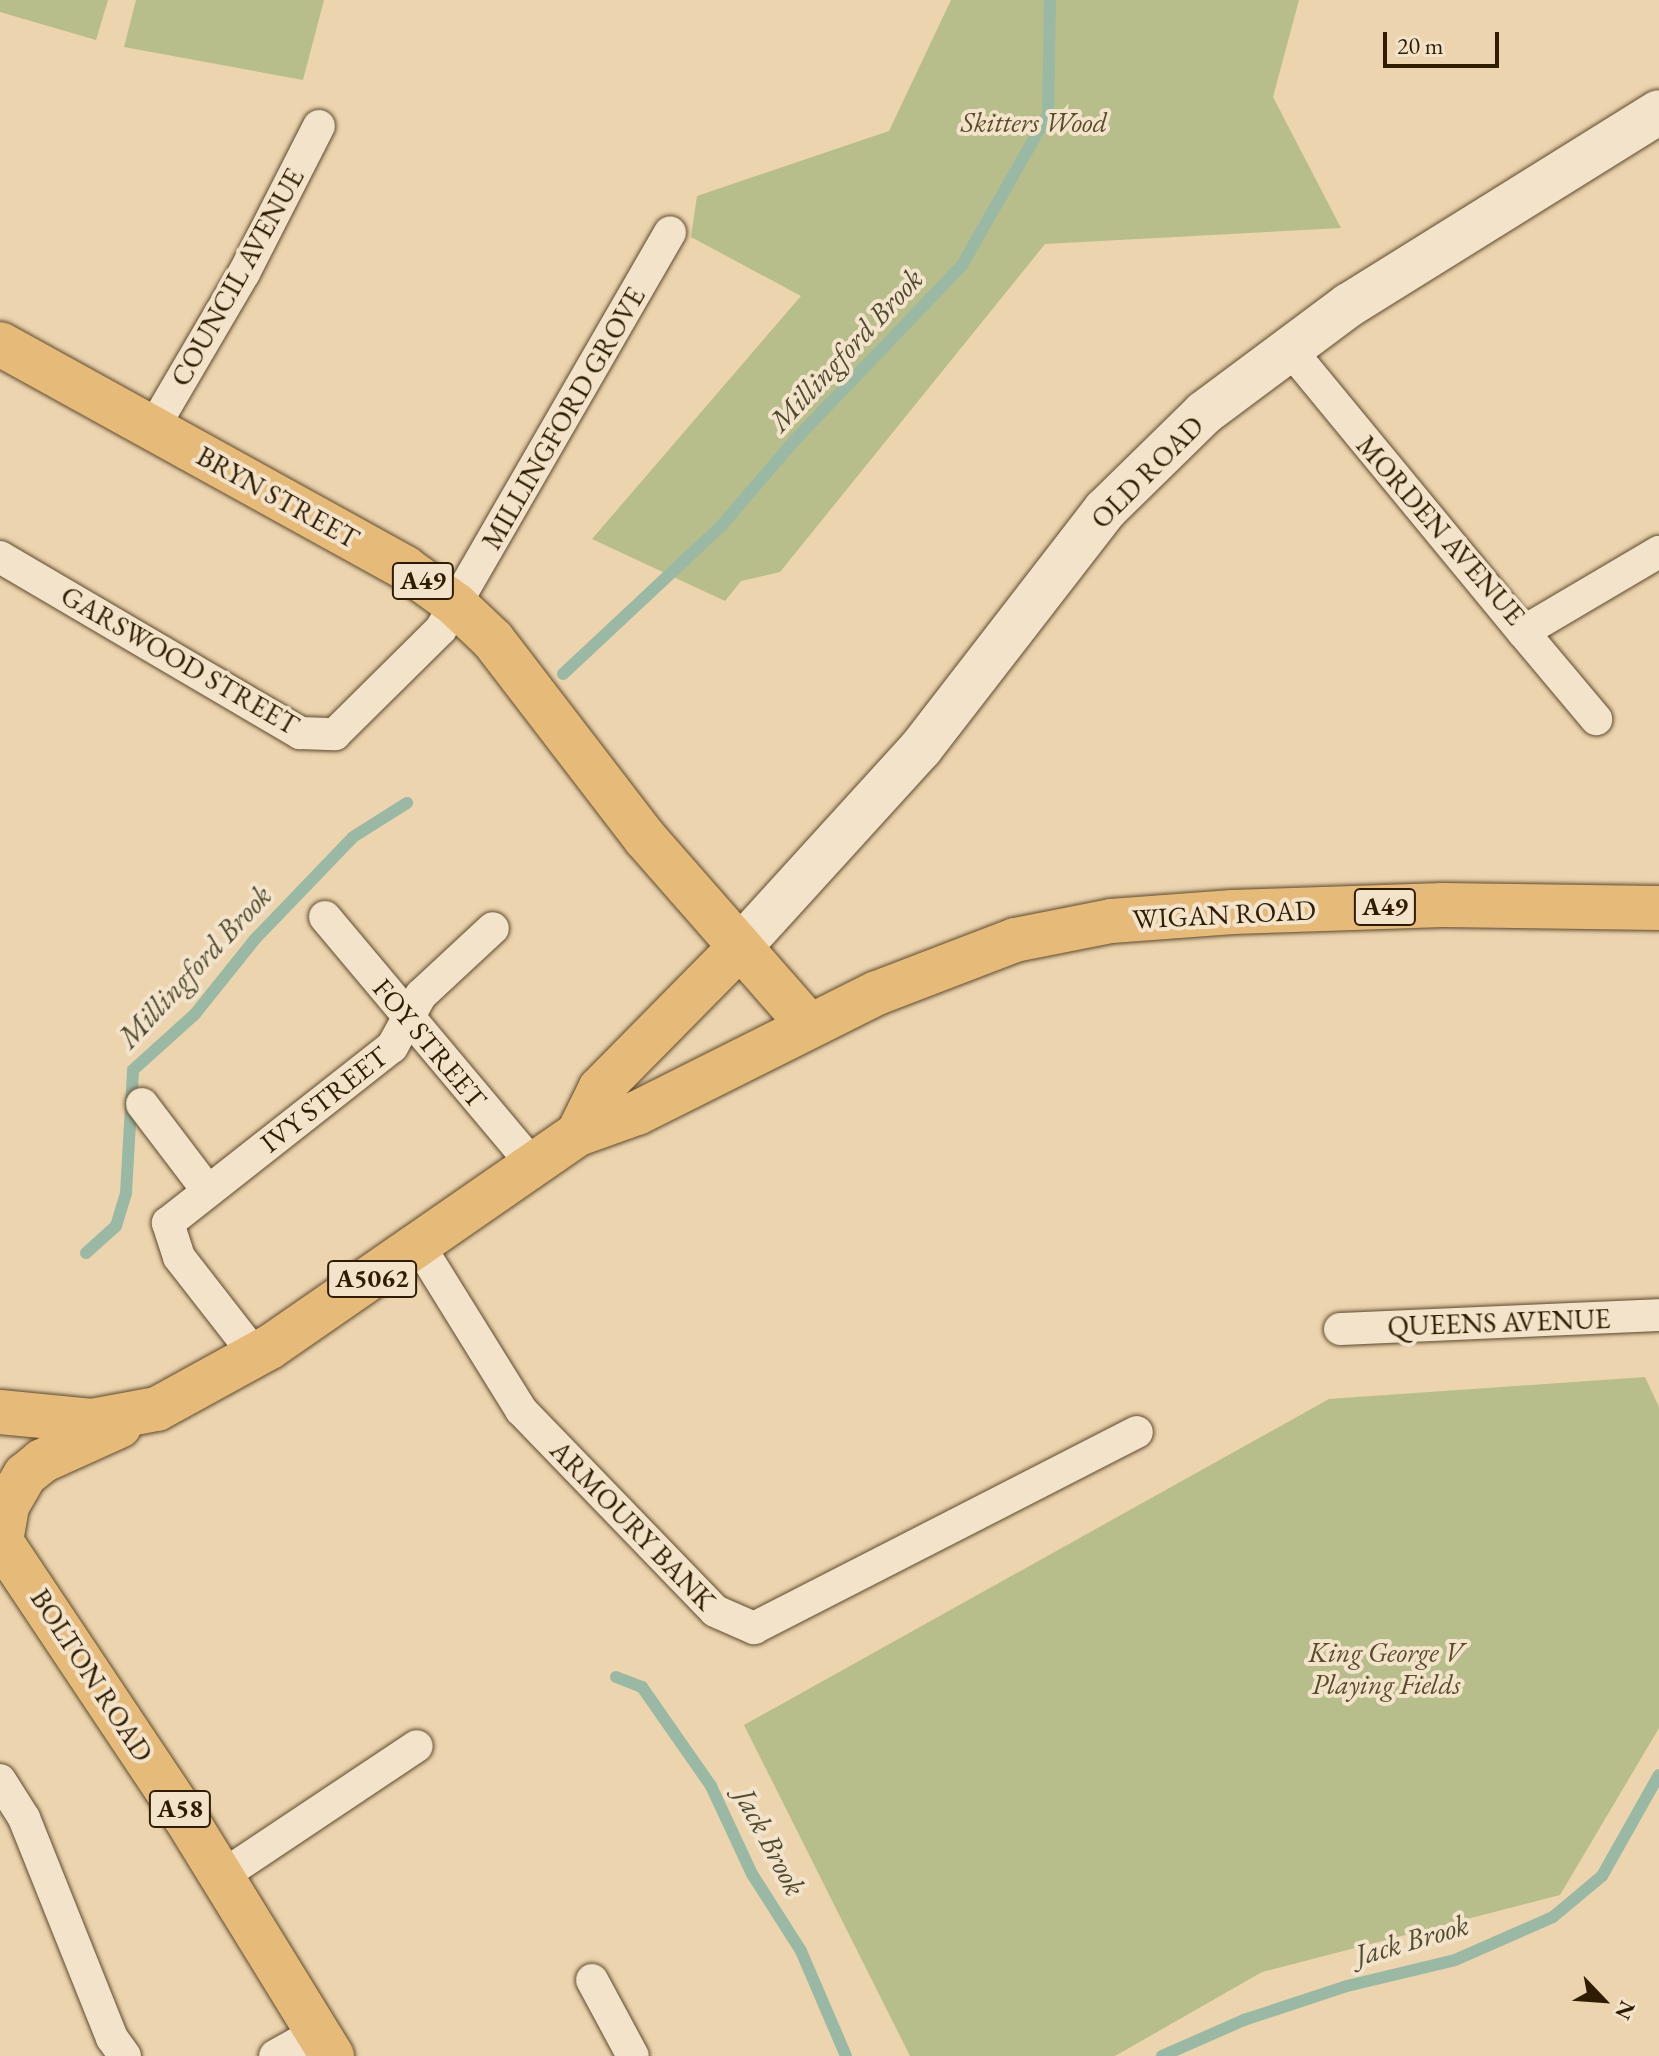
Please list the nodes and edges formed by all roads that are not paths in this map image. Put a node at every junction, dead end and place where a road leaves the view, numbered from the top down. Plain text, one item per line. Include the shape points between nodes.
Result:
1 (1659, 112) edge
2 (319, 126) dead end
3 (670, 232) dead end
4 (0, 344) edge
5 (1288, 347) junction
6 (153, 428) junction
7 (1659, 552) edge
8 (0, 557) edge
9 (455, 604) junction
10 (1523, 632) junction
11 (1596, 719) dead end
12 (1659, 908) edge
13 (325, 917) dead end
14 (493, 928) dead end
15 (739, 948) junction
16 (409, 1020) junction
17 (808, 1024) junction
18 (142, 1104) dead end
19 (578, 1134) junction
20 (535, 1167) junction
21 (208, 1191) junction
22 (420, 1247) junction
23 (1659, 1315) edge
24 (1340, 1329) dead end
25 (256, 1356) junction
26 (157, 1409) junction
27 (0, 1412) edge
28 (1137, 1432) dead end
29 (5, 1558) edge
30 (417, 1746) dead end
31 (0, 1780) edge
32 (222, 1876) junction
33 (592, 1980) dead end
34 (325, 2044) edge
35 (125, 2056) edge
36 (275, 2056) edge
37 (633, 2056) edge

1 - 5 street, OLD ROAD
2 - 6 street, COUNCIL AVENUE via 244,273
3 - 9 street, MILLINGFORD GROVE
4 - 6 main road, BRYN STREET / A49
5 - 10 street, MORDEN AVENUE
5 - 15 street, OLD ROAD via 1204,413 1105,510 921,748
6 - 9 main road, BRYN STREET / A49 via 405,568
7 - 10 street, MORDEN AVENUE
8 - 9 street, GARSWOOD STREET via 300,733 335,734 441,629
9 - 15 main road, BRYN STREET / A49 via 493,640 645,838
10 - 11 street
12 - 17 main road, WIGAN ROAD / A49 via 1443,905 1111,921 1015,940 925,972
13 - 16 street, FOY STREET
14 - 16 street, IVY STREET via 421,995
15 - 17 main road, A49
15 - 19 main road, WIGAN ROAD / A5062 via 600,1089
16 - 20 street, FOY STREET
16 - 21 street, IVY STREET via 392,1047
17 - 19 main road, WIGAN ROAD / A5062 via 637,1113
18 - 21 street
19 - 20 main road, WIGAN ROAD / A5062
20 - 22 main road, WIGAN ROAD / A5062
21 - 25 street, IVY STREET via 168,1223 179,1257
22 - 25 main road, WIGAN ROAD / A5062
22 - 28 street, ARMOURY BANK via 521,1410 715,1611 754,1628
23 - 24 street, QUEENS AVENUE
25 - 26 main road, WIGAN ROAD / A5062
26 - 27 main road, WIGAN ROAD / A5062 via 92,1421
26 - 29 main road, A5062 via 42,1461 25,1475 7,1506
29 - 32 main road, BOLTON ROAD / A58
30 - 32 street
31 - 35 street via 24,1818 112,2038
32 - 34 main road, BOLTON ROAD / A58
33 - 37 street
34 - 36 street

